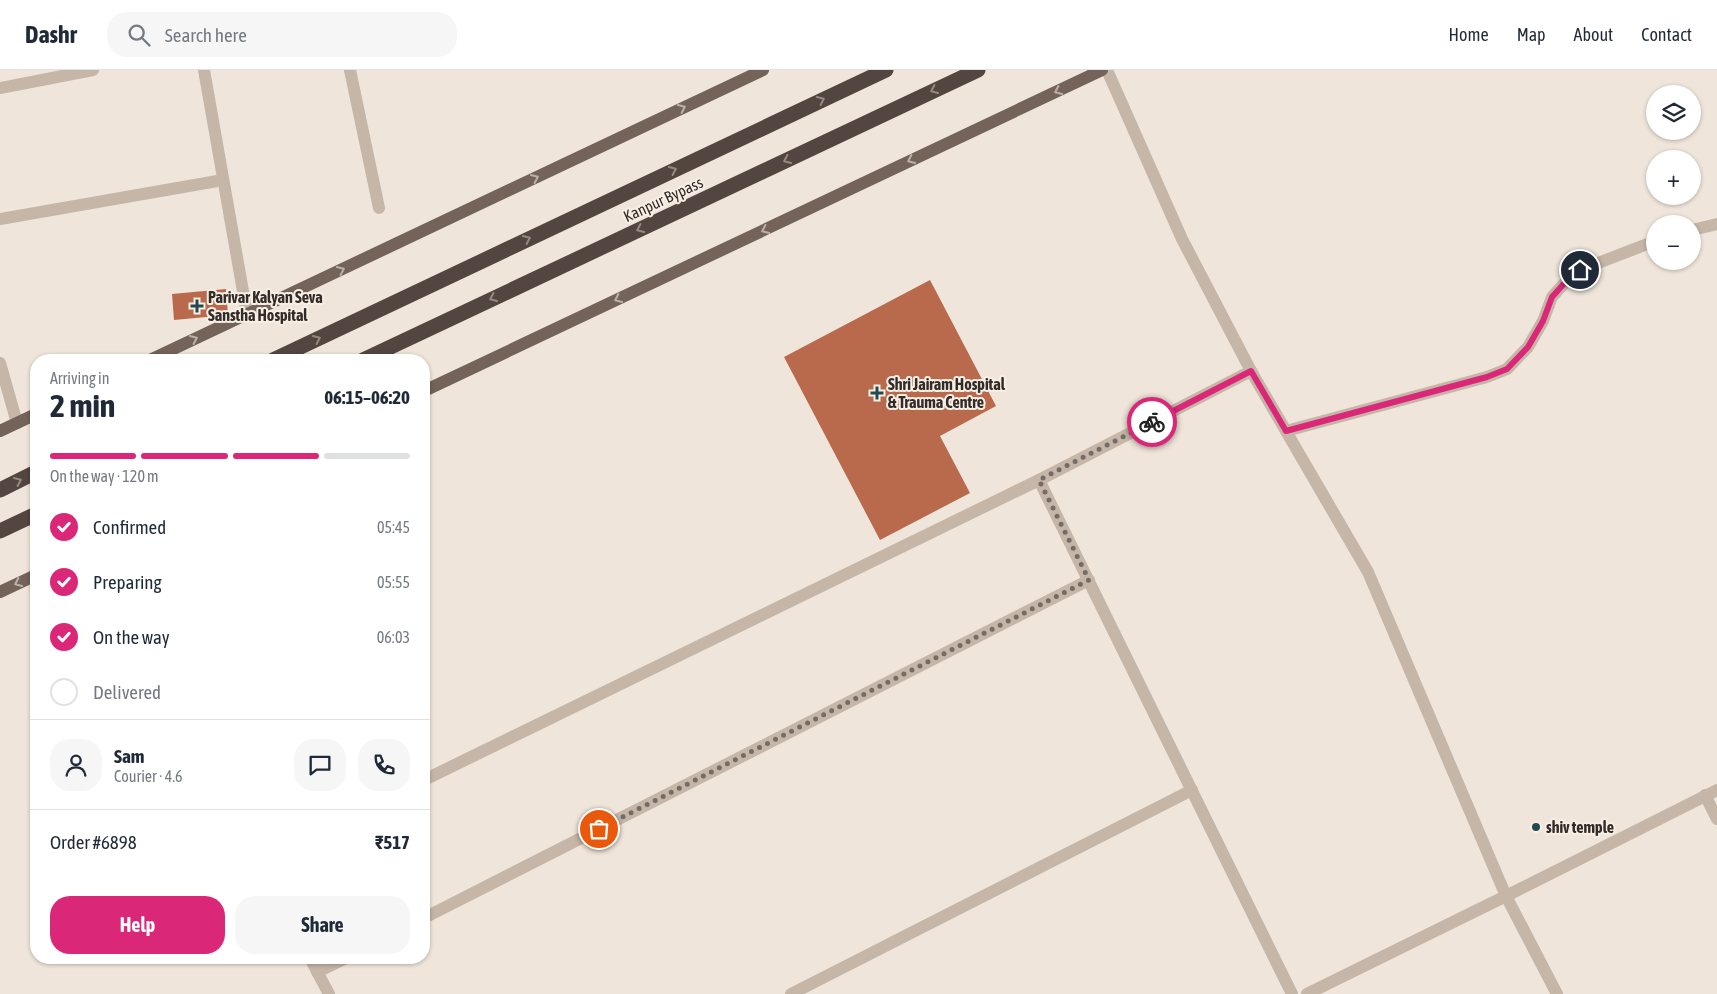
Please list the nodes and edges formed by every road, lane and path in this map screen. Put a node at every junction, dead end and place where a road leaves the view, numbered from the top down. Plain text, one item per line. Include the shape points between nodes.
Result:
1 (93, 70) edge
2 (204, 70) edge
3 (350, 70) edge
4 (762, 70) edge
5 (886, 70) edge
6 (978, 70) edge
7 (1102, 70) edge
8 (1107, 70) edge
9 (0, 88) edge
10 (223, 180) junction
11 (379, 208) dead end
12 (0, 219) edge
13 (1717, 224) edge
14 (1701, 228) edge
15 (1646, 244) edge
16 (247, 314) junction
17 (163, 354) edge
18 (286, 354) edge
19 (376, 354) edge
20 (0, 363) edge
21 (1251, 371) junction
22 (430, 388) edge
23 (30, 417) edge
24 (17, 423) junction
25 (0, 431) edge
26 (1286, 431) junction
27 (30, 475) edge
28 (1039, 480) junction
29 (0, 490) edge
30 (30, 517) edge
31 (0, 531) edge
32 (30, 578) edge
33 (1089, 580) junction
34 (0, 592) edge
35 (430, 777) edge
36 (1192, 790) junction
37 (1711, 793) edge
38 (1717, 819) edge
39 (1506, 896) junction
40 (430, 915) edge
41 (313, 964) edge
42 (334, 964) edge
43 (318, 972) junction
44 (328, 994) edge
45 (791, 994) edge
46 (1292, 994) edge
47 (1307, 994) edge
48 (1557, 994) edge

1 - 9 street
2 - 10 street
3 - 11 street
16 -> 4 main road
18 -> 5 highway, Kanpur Bypass
6 -> 19 highway, Kanpur Bypass
7 -> 22 main road
8 - 21 street via 1182,238
10 - 12 street
10 - 16 street
13 - 14 street
15 - 26 street via 1580,270 1569,278 1552,297 1528,347 1507,369
17 -> 16 main road
20 - 24 street
21 - 26 street
21 - 28 street
23 - 24 main road
24 - 25 main road
26 - 39 street via 1368,572
29 -> 27 highway
28 - 33 street
28 - 35 street
30 - 31 highway
32 -> 34 main road
33 - 36 street
33 - 40 street
36 - 45 street
36 - 46 street
37 - 38 street
37 - 39 street
39 - 47 street
39 - 48 street
41 - 43 street
42 - 43 street
43 - 44 street

